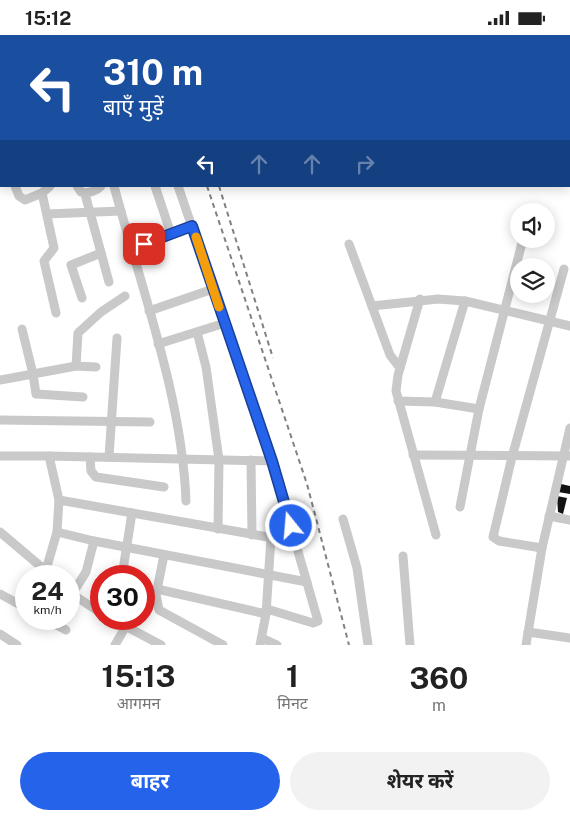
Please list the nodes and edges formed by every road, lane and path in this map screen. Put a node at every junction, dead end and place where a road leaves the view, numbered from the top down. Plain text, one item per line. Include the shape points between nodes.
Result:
1 (16, 187) edge
2 (49, 187) edge
3 (78, 187) edge
4 (100, 187) edge
5 (114, 187) edge
6 (155, 187) edge
7 (178, 187) edge
8 (42, 193) junction
9 (85, 194) junction
10 (121, 211) junction
11 (90, 212) junction
12 (47, 214) junction
13 (192, 226) junction
14 (171, 233) junction
15 (349, 244) dead end
16 (521, 248) edge
17 (131, 249) junction
18 (101, 253) junction
19 (564, 269) dead end
20 (109, 282) dead end
21 (213, 289) junction
22 (125, 296) dead end
23 (82, 298) dead end
24 (420, 299) junction
25 (465, 301) junction
26 (372, 306) junction
27 (505, 310) junction
28 (149, 311) junction
29 (56, 313) dead end
30 (550, 320) junction
31 (225, 323) junction
32 (570, 326) edge
33 (22, 329) dead end
34 (197, 332) junction
35 (117, 338) dead end
36 (158, 344) junction
37 (76, 366) junction
38 (96, 367) dead end
39 (400, 368) junction
40 (33, 374) junction
41 (0, 381) edge
42 (83, 397) dead end
43 (398, 401) junction
44 (435, 402) junction
45 (480, 409) junction
46 (0, 420) edge
47 (111, 420) junction
48 (150, 422) dead end
49 (570, 428) edge
50 (413, 455) junction
51 (48, 456) junction
52 (566, 456) edge
53 (0, 457) edge
54 (90, 457) junction
55 (109, 457) junction
56 (470, 457) junction
57 (512, 457) junction
58 (185, 460) junction
59 (219, 460) junction
60 (251, 461) junction
61 (272, 461) junction
62 (164, 487) dead end
63 (58, 500) junction
64 (186, 501) dead end
65 (460, 507) dead end
66 (132, 513) junction
67 (549, 516) junction
68 (343, 519) dead end
69 (570, 520) edge
70 (218, 529) junction
71 (0, 532) edge
72 (57, 532) junction
73 (252, 535) junction
74 (436, 535) dead end
75 (271, 537) junction
76 (94, 541) junction
77 (296, 542) junction
78 (127, 548) junction
79 (542, 548) junction
80 (164, 555) junction
81 (403, 555) dead end
82 (39, 565) edge
83 (51, 565) edge
84 (124, 565) edge
85 (268, 575) junction
86 (80, 581) edge
87 (307, 582) junction
88 (157, 589) junction
89 (0, 593) edge
90 (15, 602) edge
91 (266, 611) junction
92 (124, 630) edge
93 (133, 630) edge
94 (528, 632) junction
95 (0, 634) edge
96 (570, 638) edge
97 (261, 641) edge
98 (16, 645) edge
99 (115, 645) edge
100 (161, 645) edge
101 (224, 645) edge
102 (277, 645) edge
103 (368, 645) edge
104 (410, 645) edge
105 (526, 645) edge

1 - 8 street via 22,199
2 - 8 street
3 - 9 street
4 - 9 street
5 - 10 street
6 - 14 street
7 - 13 street
8 - 12 street
9 - 11 street
10 - 11 street
10 - 17 street
11 - 12 street
11 - 18 street
12 - 29 street via 54,248 44,261
13 - 14 street
13 - 21 street
14 - 17 street
15 - 26 street
16 - 27 street
17 - 28 street
18 - 20 street
18 - 23 street via 71,265
19 - 30 street
21 - 28 street
21 - 31 street
22 - 37 street via 80,330
24 - 25 street
24 - 26 street
24 - 39 street
25 - 27 street
25 - 44 street
26 - 39 street via 390,355
27 - 30 street
27 - 45 street
28 - 36 street
30 - 32 street
30 - 57 street
31 - 34 street
31 - 61 street
33 - 40 street
34 - 36 street
34 - 59 street via 206,367
35 - 47 street
36 - 58 street
37 - 38 street
37 - 40 street
39 - 43 street via 396,387
40 - 41 street
40 - 42 street via 36,393
43 - 44 street
43 - 50 street
44 - 45 street
45 - 56 street
46 - 47 street
47 - 48 street
47 - 55 street
49 - 52 street
50 - 56 street
50 - 74 street
51 - 53 street
51 - 54 street
51 - 63 street
52 - 57 street
52 - 67 street
54 - 55 street
54 - 62 street via 91,471 96,477
55 - 58 street
56 - 57 street
56 - 65 street
57 - 79 street via 493,537 499,541
58 - 59 street
58 - 64 street
59 - 60 street
59 - 70 street
60 - 61 street
60 - 73 street
61 - 77 street
63 - 66 street
63 - 72 street
66 - 70 street
66 - 78 street
67 - 69 street
67 - 79 street
68 - 103 street via 356,567
70 - 73 street
71 - 82 street
72 - 76 street
72 - 83 street
73 - 75 street
75 - 77 street
75 - 85 street
76 - 78 street
76 - 86 street via 86,572
77 - 87 street
78 - 80 street
78 - 84 street
79 - 94 street
80 - 85 street
80 - 88 street
81 - 104 street
85 - 87 street
85 - 91 street
87 - 91 street via 318,623
88 - 91 street
88 - 101 street via 156,601 163,614
89 - 90 street
91 - 97 street
92 - 99 street
93 - 100 street
94 - 96 street
94 - 105 street
95 - 98 street
97 - 102 street

